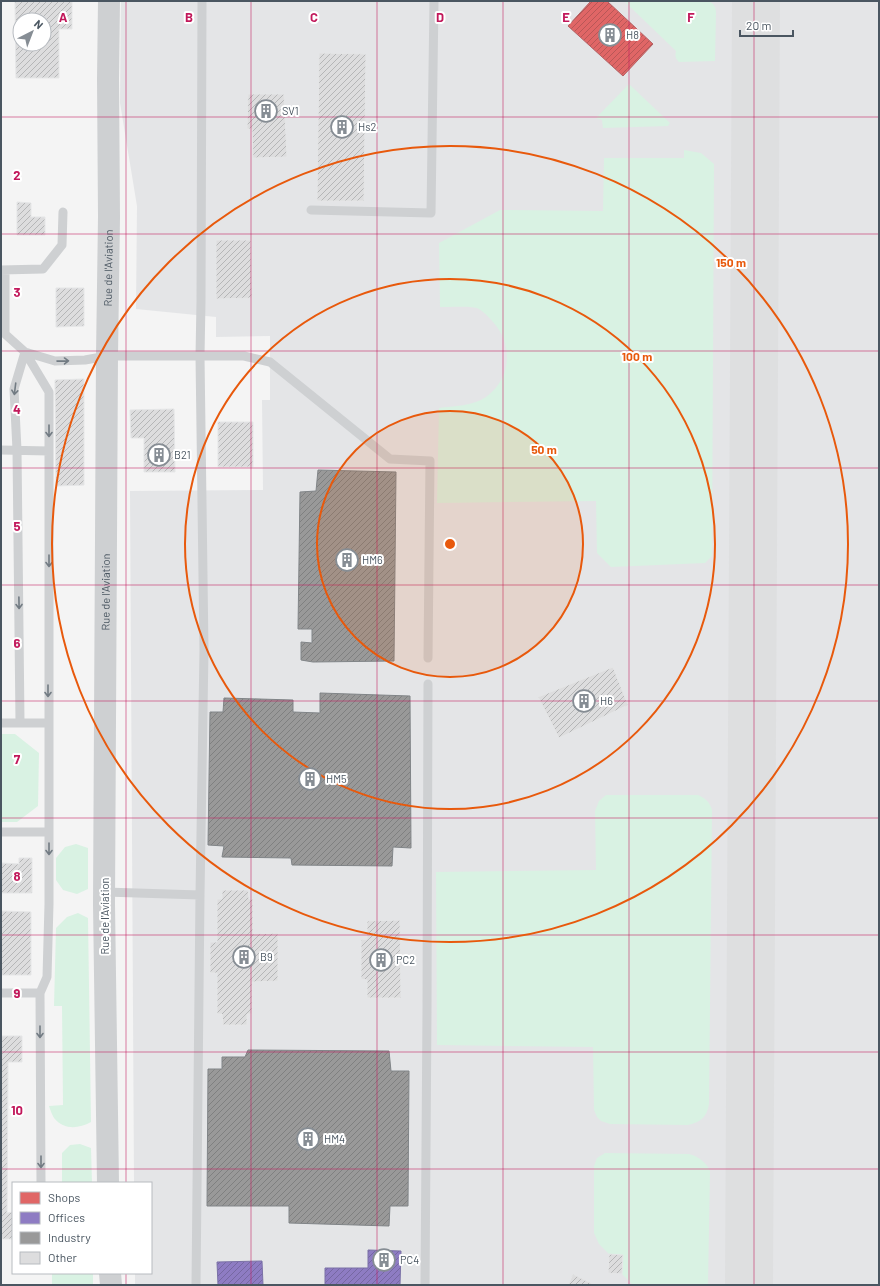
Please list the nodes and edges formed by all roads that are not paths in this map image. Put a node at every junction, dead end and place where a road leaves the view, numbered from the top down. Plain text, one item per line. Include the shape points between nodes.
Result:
1 (108, 1) edge
2 (202, 1) edge
3 (434, 1) edge
4 (311, 210) dead end
5 (63, 212) dead end
6 (3, 270) edge
7 (25, 352) junction
8 (107, 356) junction
9 (200, 356) junction
10 (1, 450) edge
11 (17, 450) junction
12 (49, 451) junction
13 (428, 658) dead end
14 (428, 684) dead end
15 (20, 722) junction
16 (1, 723) edge
17 (48, 723) junction
18 (1, 832) edge
19 (49, 832) junction
20 (104, 892) junction
21 (200, 895) junction
22 (1, 993) edge
23 (40, 993) junction
24 (41, 1182) edge
25 (108, 1182) edge
26 (110, 1274) edge
27 (111, 1285) edge
28 (196, 1285) edge
29 (424, 1285) edge

1 - 8 street, Rue de l'Aviation
2 - 9 lane
3 - 4 lane via 431,213
5 - 6 lane via 62,245 43,269
6 - 7 lane via 5,334
7 -> 8 lane via 55,361
7 -> 11 lane via 14,389
7 -> 12 lane via 49,392
8 - 9 lane
8 - 20 street, Rue de l'Aviation
9 - 13 lane via 244,356 270,362 390,459 430,461
9 - 21 lane via 204,642
10 - 11 lane
11 - 12 lane
11 -> 15 lane
12 -> 17 lane
14 - 29 lane
15 - 16 lane
15 - 17 lane
17 - 19 lane
18 - 19 lane
19 -> 23 lane via 47,977
20 - 21 lane
20 - 25 street, Rue de l'Aviation
21 - 28 lane
22 - 23 lane
23 -> 24 lane
26 - 27 street

